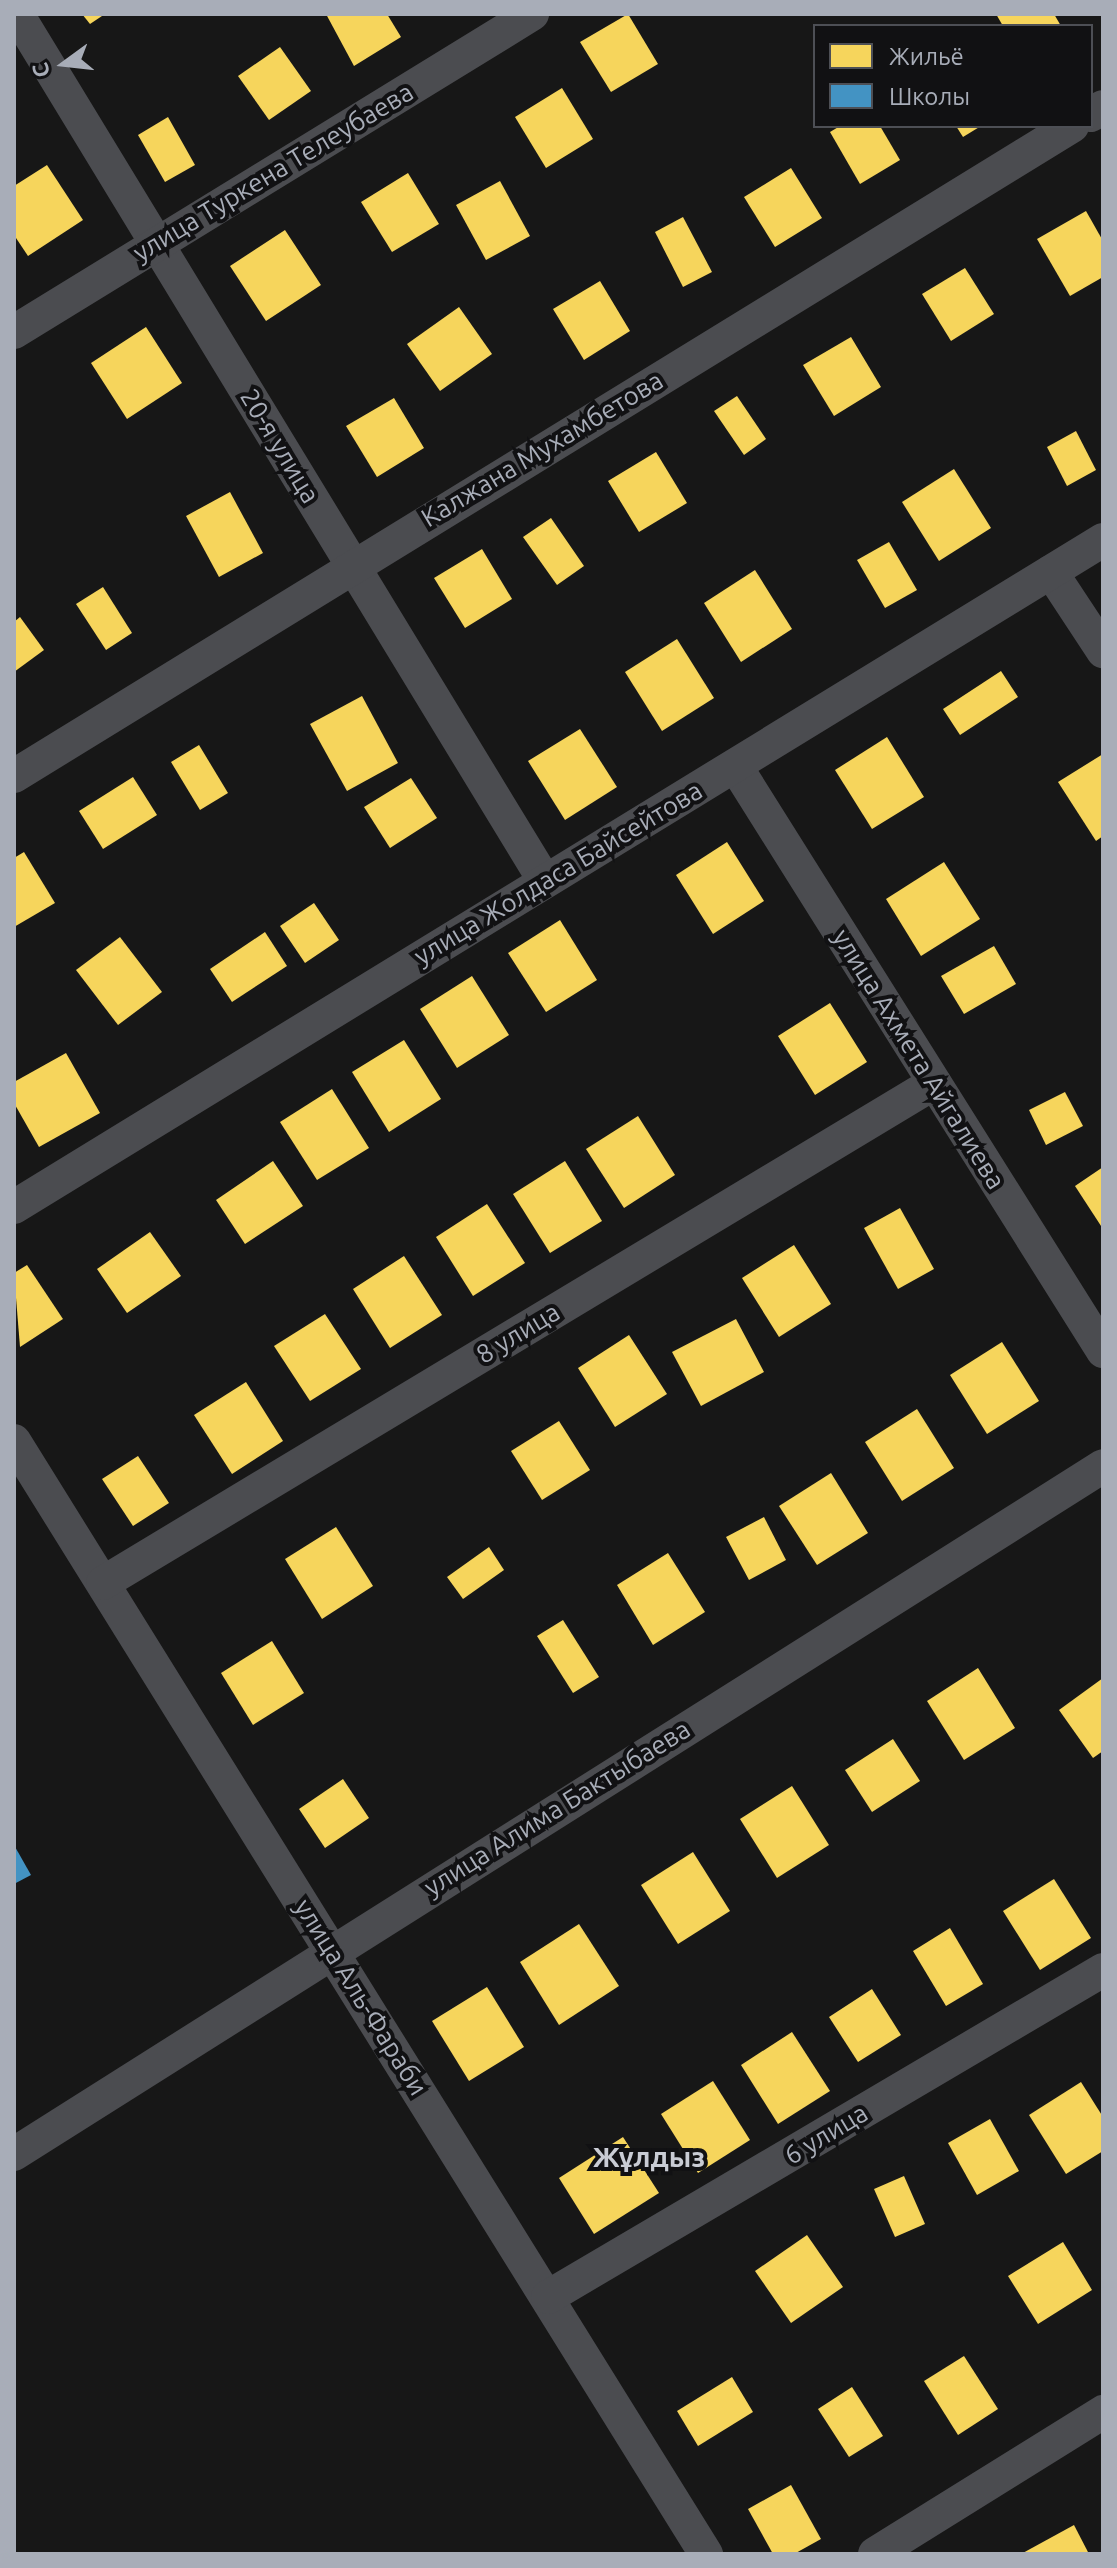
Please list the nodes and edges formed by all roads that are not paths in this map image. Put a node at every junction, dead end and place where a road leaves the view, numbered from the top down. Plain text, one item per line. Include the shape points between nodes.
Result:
1 (17, 14) edge
2 (532, 14) edge
3 (1069, 128) edge
4 (156, 243) junction
5 (14, 332) edge
6 (1103, 540) edge
7 (352, 565) junction
8 (1051, 572) junction
9 (1103, 651) edge
10 (736, 767) junction
11 (14, 776) edge
12 (543, 878) junction
13 (934, 1083) junction
14 (14, 1207) edge
15 (1103, 1351) edge
16 (14, 1441) edge
17 (1103, 1466) edge
18 (103, 1583) junction
19 (332, 1949) junction
20 (1103, 1970) edge
21 (14, 2154) edge
22 (548, 2297) junction
23 (1103, 2412) edge
24 (706, 2554) edge
25 (875, 2554) edge

1 - 4 street, 20-я улица
2 - 4 street, улица Туркена Телеубаева
3 - 7 street, Калжана Мухамбетова
4 - 5 street, улица Туркена Телеубаева
4 - 7 street, 20-я улица
6 - 8 street, улица Жолдаса Байсейтова
7 - 11 street, Калжана Мухамбетова
7 - 12 street, 20-я улица
8 - 9 street
8 - 10 street, улица Жолдаса Байсейтова
10 - 12 street, улица Жолдаса Байсейтова
10 - 13 street, улица Ахмета Айгалиева
12 - 14 street, улица Жолдаса Байсейтова
13 - 15 street, улица Ахмета Айгалиева
13 - 18 street, 8 улица
16 - 18 street, улица Аль-Фараби
17 - 19 street, улица Алима Бактыбаева
18 - 19 street, улица Аль-Фараби
19 - 21 street, улица Алима Бактыбаева
19 - 22 street, улица Аль-Фараби
20 - 22 street, 6 улица
22 - 24 street, улица Аль-Фараби
23 - 25 street

